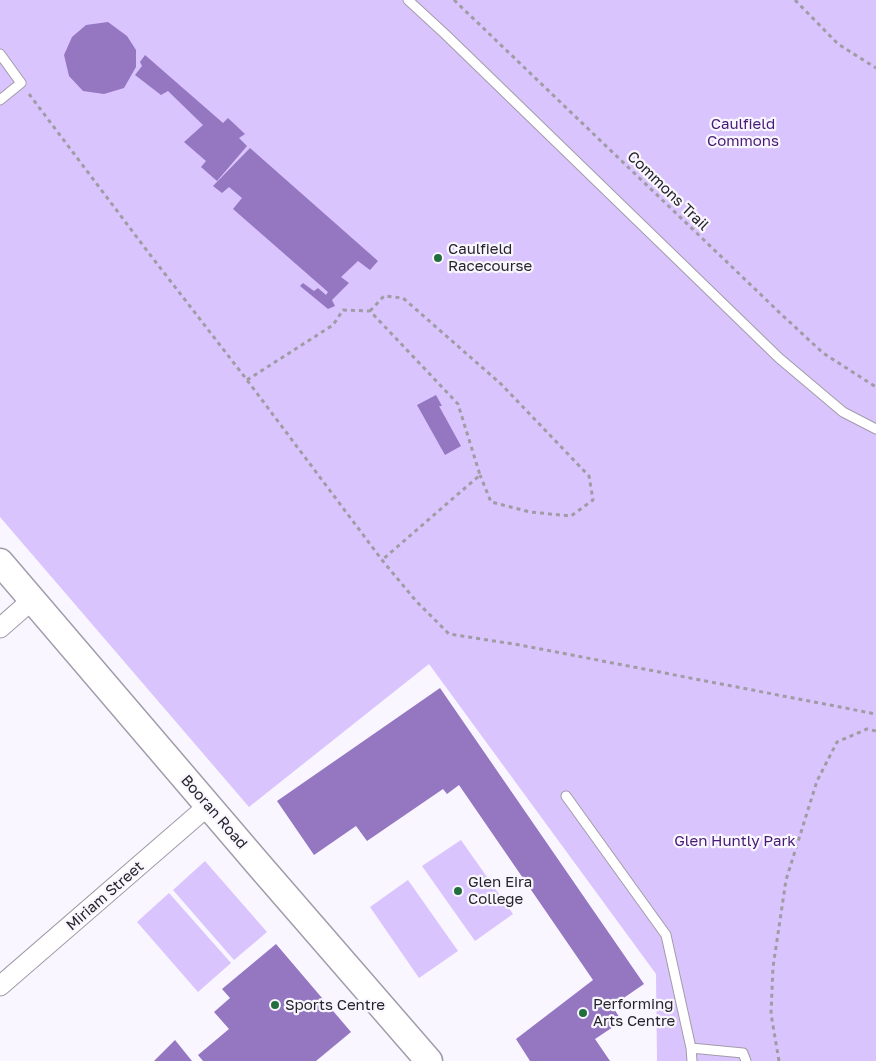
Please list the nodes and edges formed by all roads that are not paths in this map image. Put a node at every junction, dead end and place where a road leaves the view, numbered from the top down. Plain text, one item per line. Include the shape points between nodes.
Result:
1 (408, 0) edge
2 (0, 54) edge
3 (0, 100) edge
4 (876, 429) edge
5 (0, 562) edge
6 (32, 600) junction
7 (0, 628) edge
8 (566, 796) dead end
9 (209, 805) junction
10 (0, 986) edge
11 (691, 1048) junction
12 (429, 1061) edge
13 (692, 1061) edge
14 (746, 1061) edge

1 - 4 lane via 779,358 843,412
2 - 3 lane via 21,83
5 - 6 main road, Booran Road
6 - 7 street
6 - 9 main road, Booran Road
8 - 11 lane via 666,935
9 - 10 street, Miriam Street
9 - 12 main road, Booran Road
11 - 13 lane
11 - 14 lane via 743,1053

